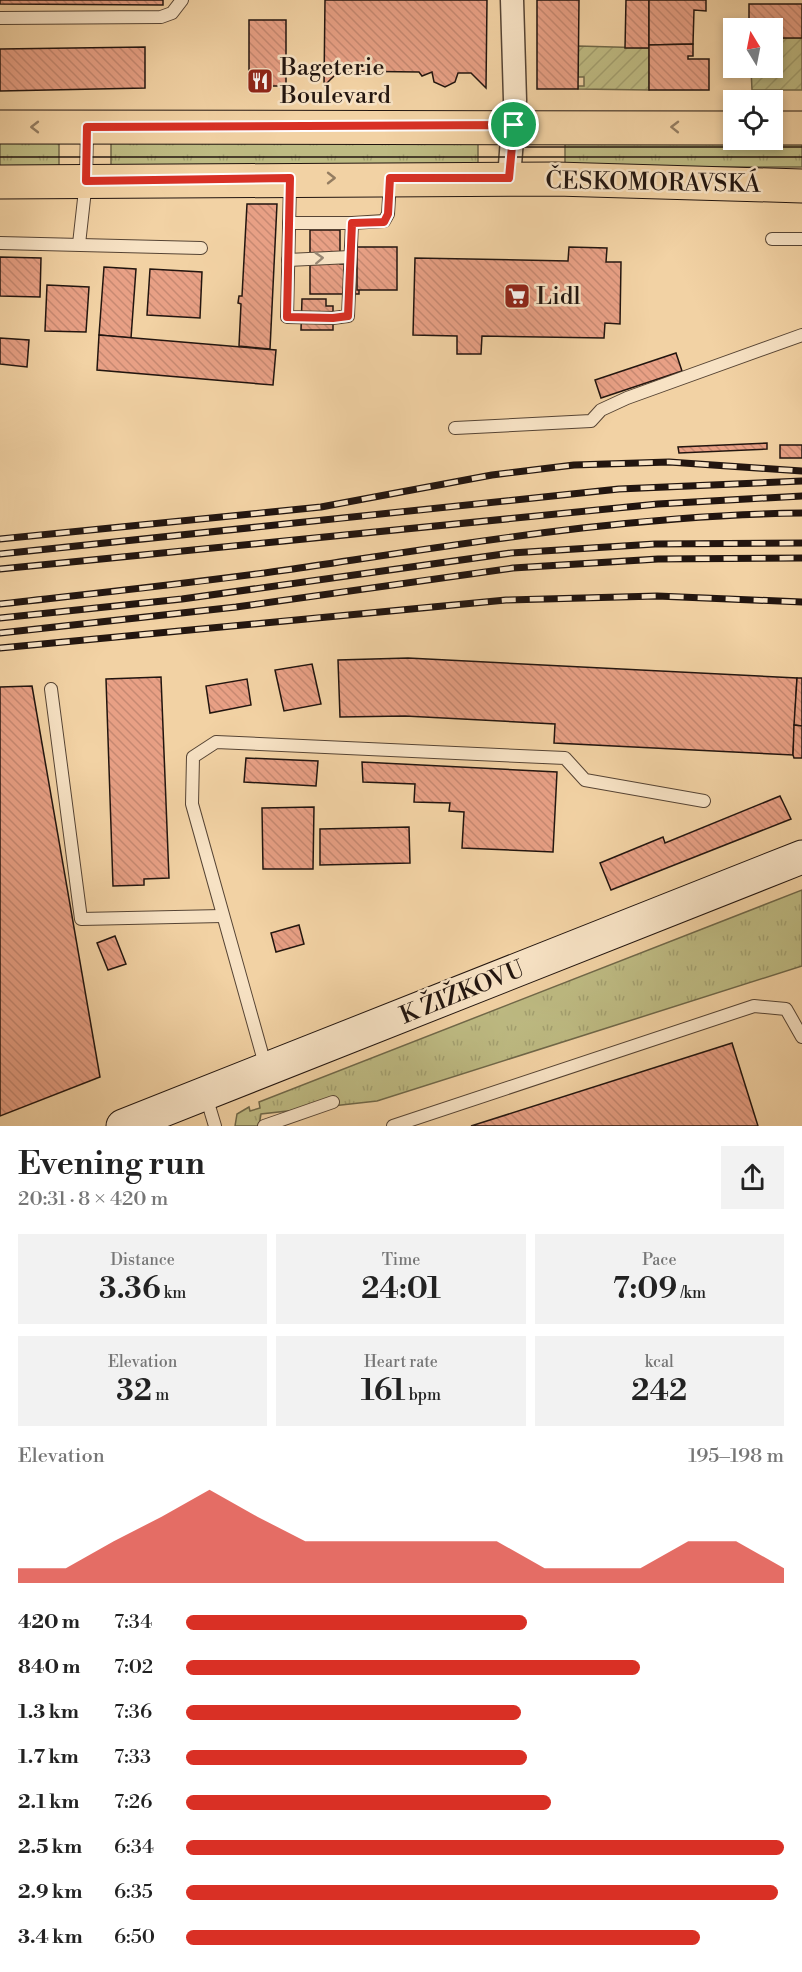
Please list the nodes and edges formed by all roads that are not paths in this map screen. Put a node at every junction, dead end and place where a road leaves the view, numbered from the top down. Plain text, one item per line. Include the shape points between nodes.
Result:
1 (182, 0) edge
2 (512, 0) edge
3 (0, 18) edge
4 (514, 125) junction
5 (0, 127) edge
6 (87, 127) junction
7 (723, 128) edge
8 (783, 128) edge
9 (802, 128) edge
10 (290, 178) junction
11 (390, 178) junction
12 (509, 178) junction
13 (86, 181) junction
14 (0, 182) edge
15 (802, 186) edge
16 (289, 223) junction
17 (352, 223) junction
18 (772, 239) dead end
19 (802, 239) edge
20 (0, 243) edge
21 (79, 244) junction
22 (201, 248) dead end
23 (350, 257) junction
24 (288, 260) junction
25 (802, 335) edge
26 (455, 428) dead end
27 (51, 689) dead end
28 (704, 801) dead end
29 (802, 857) edge
30 (222, 916) junction
31 (802, 1037) edge
32 (267, 1070) junction
33 (205, 1094) junction
34 (333, 1102) dead end
35 (123, 1126) edge
36 (216, 1126) edge
37 (264, 1126) edge
38 (393, 1126) edge

1 - 3 lane via 172,13 161,17
2 - 4 street
4 - 6 main road
7 -> 4 main road
4 - 12 street
6 -> 5 main road
6 - 13 lane
8 - 9 main road
10 -> 11 main road, ČESKOMORAVSKÁ
10 - 13 main road, ČESKOMORAVSKÁ
10 - 16 lane
11 - 12 main road, ČESKOMORAVSKÁ
11 - 17 lane via 384,222
12 - 15 main road, ČESKOMORAVSKÁ
13 - 14 main road, ČESKOMORAVSKÁ
13 - 21 lane
16 - 17 lane
16 - 24 lane
17 - 23 lane
18 - 19 lane
20 - 21 lane
21 - 22 lane
24 -> 23 lane
23 - 24 lane via 348,316 333,318 287,317
25 - 26 lane via 627,398 601,410 591,421
27 - 30 lane via 81,920
28 - 30 lane via 585,780 565,758 216,742 194,757 192,804
29 - 32 main road, K ŽIŽKOVU
30 - 32 lane
31 - 38 lane via 786,1009 754,1006
32 - 33 main road, K ŽIŽKOVU
33 - 35 main road, K ŽIŽKOVU
33 - 36 lane
34 - 37 lane

